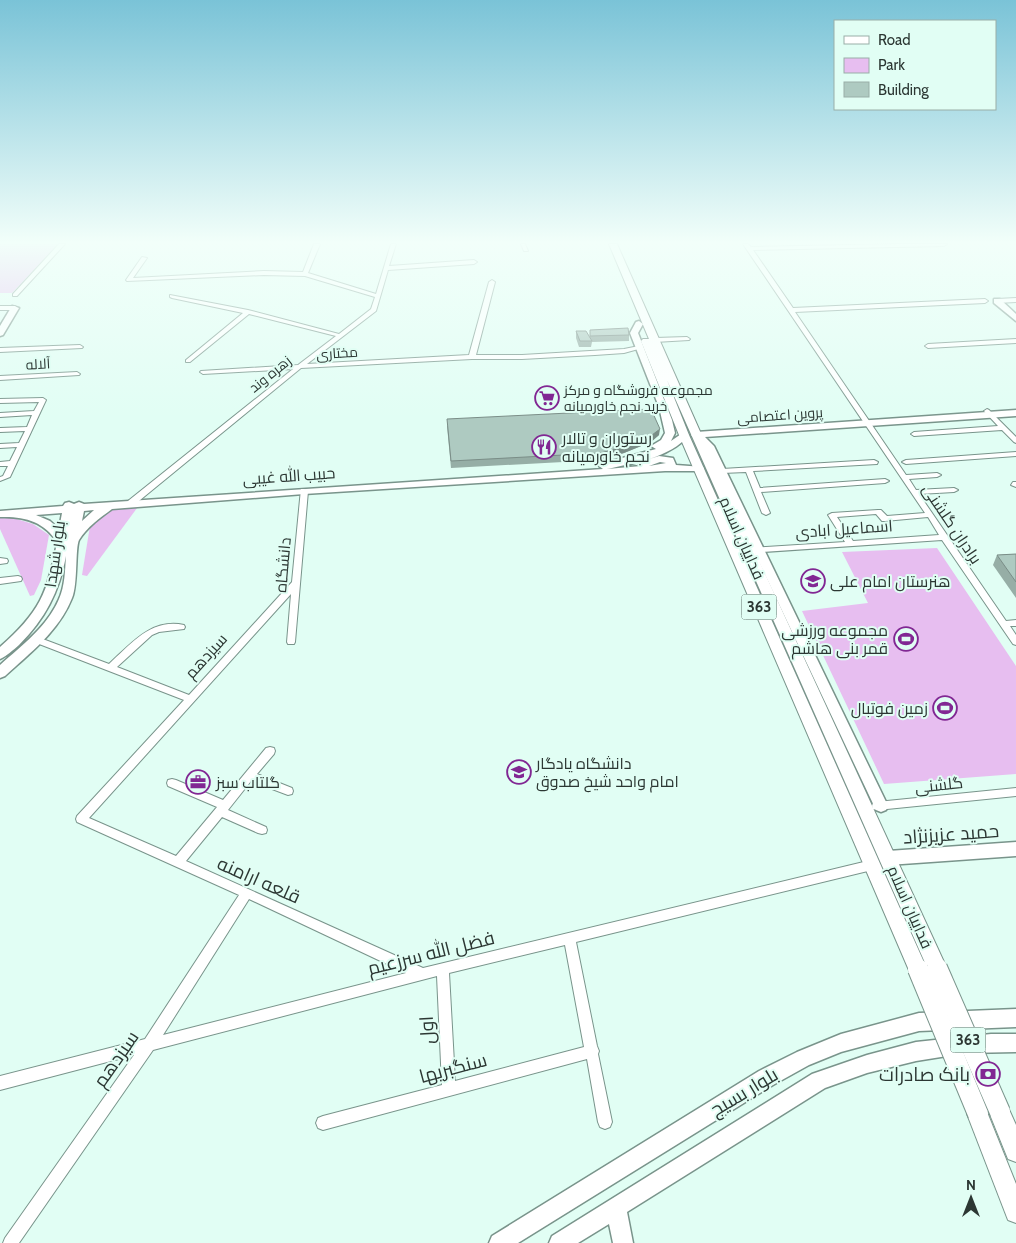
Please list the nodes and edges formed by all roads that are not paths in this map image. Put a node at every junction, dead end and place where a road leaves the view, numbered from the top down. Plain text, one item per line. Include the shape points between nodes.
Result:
1 (201, 302) edge
2 (376, 302) edge
3 (487, 302) edge
4 (629, 302) edge
5 (638, 302) edge
6 (787, 302) edge
7 (964, 302) edge
8 (997, 302) edge
9 (0, 308) edge
10 (14, 308) joint
11 (792, 310) junction
12 (248, 312) junction
13 (1016, 318) edge
14 (2, 324) edge
15 (639, 324) junction
16 (0, 333) edge
17 (341, 336) junction
18 (687, 339) dead end
19 (655, 340) junction
20 (1016, 341) edge
21 (928, 346) dead end
22 (80, 347) dead end
23 (0, 350) edge
24 (640, 350) junction
25 (596, 353) joint
26 (472, 357) junction
27 (188, 361) dead end
28 (298, 368) junction
29 (203, 372) dead end
30 (77, 374) dead end
31 (0, 378) edge
32 (0, 401) edge
33 (1016, 408) edge
34 (37, 413) junction
35 (989, 413) junction
36 (1016, 413) edge
37 (0, 415) edge
38 (866, 422) junction
39 (1004, 428) junction
40 (29, 429) junction
41 (0, 430) edge
42 (729, 432) junction
43 (914, 434) dead end
44 (690, 435) junction
45 (1016, 441) edge
46 (22, 445) junction
47 (0, 446) edge
48 (707, 450) junction
49 (1016, 454) edge
50 (874, 462) dead end
51 (906, 462) dead end
52 (13, 463) junction
53 (0, 464) edge
54 (600, 467) junction
55 (665, 468) junction
56 (699, 469) junction
57 (749, 470) junction
58 (722, 471) junction
59 (937, 475) dead end
60 (903, 477) junction
61 (2, 478) edge
62 (885, 481) dead end
63 (450, 482) junction
64 (757, 490) junction
65 (954, 490) dead end
66 (304, 491) junction
67 (913, 492) junction
68 (131, 503) junction
69 (113, 506) junction
70 (74, 507) junction
71 (0, 508) edge
72 (766, 512) dead end
73 (6, 514) edge
74 (929, 515) junction
75 (944, 537) junction
76 (67, 542) junction
77 (850, 544) junction
78 (754, 550) junction
79 (18, 579) dead end
80 (0, 581) edge
81 (296, 583) junction
82 (1016, 623) edge
83 (1004, 624) junction
84 (181, 627) dead end
85 (37, 640) junction
86 (291, 642) dead end
87 (1016, 642) edge
88 (0, 654) edge
89 (111, 668) junction
90 (0, 673) edge
91 (190, 699) junction
92 (270, 751) dead end
93 (250, 776) junction
94 (172, 783) dead end
95 (288, 792) dead end
96 (1016, 792) edge
97 (881, 806) junction
98 (865, 807) junction
99 (223, 808) junction
100 (81, 819) joint
101 (262, 830) dead end
102 (1016, 849) edge
103 (888, 858) junction
104 (178, 862) junction
105 (872, 865) junction
106 (247, 893) junction
107 (570, 939) junction
108 (927, 968) junction
109 (443, 969) junction
110 (422, 974) junction
111 (1016, 1018) edge
112 (1016, 1043) edge
113 (149, 1045) junction
114 (593, 1051) junction
115 (0, 1083) edge
116 (449, 1088) junction
117 (605, 1122) dead end
118 (322, 1124) dead end
119 (1016, 1151) edge
120 (616, 1207) junction
121 (1015, 1207) edge
122 (10, 1243) edge
123 (499, 1243) edge
124 (559, 1243) edge
125 (623, 1243) edge

1 - 12 street
2 - 17 street, زهره وند via 374,310
3 - 26 street
4 - 15 main road, فداییان اسلام / 363
5 - 19 main road, فداییان اسلام / 363
6 - 11 street, برادران گلشنی
7 - 11 street
8 - 13 main road
9 - 10 street
10 - 14 main road
11 - 38 street, برادران گلشنی
12 - 17 street
12 - 27 street
14 - 16 main road
15 - 24 main road via 634,333
15 - 44 main road, فداییان اسلام / 363
17 - 28 street, زهره وند
18 - 19 street
19 - 44 main road, فداییان اسلام / 363
20 - 21 street
22 - 23 street
24 - 25 street, مختاری
24 - 54 main road via 655,382 670,433 665,442
25 - 26 street, مختاری
26 - 28 street, مختاری
28 - 29 street, مختاری
28 - 68 street, زهره وند
30 - 31 street, آلاله
32 - 34 street via 43,400
33 - 35 main road, پروین اعتصامی
34 - 37 street
34 - 40 street
35 - 36 main road, پروین اعتصامی
35 - 38 main road, پروین اعتصامی
35 - 39 street
38 - 42 main road, پروین اعتصامی
38 - 60 street, برادران گلشنی
39 - 43 street
39 - 45 street
40 - 41 street
40 - 46 street
42 - 44 main road, پروین اعتصامی
42 - 48 main road via 719,436
44 - 48 main road, فداییان اسلام / 363
44 - 54 main road, حبیب الله غیبی via 645,456
44 - 56 main road, فداییان اسلام / 363
46 - 47 street
46 - 52 street
48 - 58 main road
48 - 78 main road, فداییان اسلام / 363
49 - 51 street
50 - 57 street
52 - 53 street
52 - 61 street
54 - 55 main road via 669,460 672,464
54 - 63 main road, حبیب الله غیبی via 477,476
55 - 56 main road, حبیب الله غیبی
55 - 63 main road, حبیب الله غیبی
56 - 105 main road, فداییان اسلام / 363
57 - 58 street
57 - 64 street
58 - 78 main road
59 - 60 street
60 - 67 street, برادران گلشنی
62 - 64 street
63 - 66 main road, حبیب الله غیبی
64 - 72 street
65 - 67 street
66 - 68 main road, حبیب الله غیبی
66 - 81 street, دانشگاه
67 - 74 street, برادران گلشنی
68 - 69 main road, حبیب الله غیبی
68 - 70 main road, حبیب الله غیبی
69 - 70 main road, حبیب الله غیبی
69 - 76 main road via 94,515
70 - 71 main road, حبیب الله غیبی
70 - 73 main road, حبیب الله غیبی
70 - 76 main road, بلوار شهدا
73 - 76 main road via 41,520
74 - 75 street, برادران گلشنی
74 - 77 street via 885,519 878,512 832,516
75 - 77 street, اسماعیل ابادی
75 - 83 street, برادران گلشنی
76 - 85 main road, بلوار شهدا via 70,581 66,598
76 - 88 main road, بلوار شهدا via 47,602 19,637
77 - 78 street, اسماعیل ابادی
78 - 97 main road
78 - 98 main road, فداییان اسلام / 363
79 - 80 street
81 - 86 street, دانشگاه
81 - 91 street, سیزدهم
82 - 83 street
83 - 87 street, برادران گلشنی
84 - 89 street via 149,632
85 - 89 street
85 - 90 main road, بلوار شهدا
89 - 91 street
91 - 100 street, سیزدهم
92 - 93 street
93 - 95 street
93 - 99 street
94 - 99 street
96 - 97 street, گلشنی
97 - 98 street, گلشنی
98 - 103 main road, فداییان اسلام / 363
99 - 101 street
99 - 104 street
100 - 104 street, قلعه ارامنه
102 - 103 main road, حمید عزیزنژاد
103 - 108 main road, فداییان اسلام / 363
104 - 106 street, قلعه ارامنه
105 - 107 street, فضل الله سرزعیم
105 - 108 main road, فداییان اسلام / 363
106 - 110 street, قلعه ارامنه
106 - 113 street, سیزدهم
107 - 109 street, فضل الله سرزعیم
107 - 114 street
108 - 119 main road, 363, bridge via 1000,1112
108 - 121 main road, 363, bridge via 978,1114
109 - 110 street, فضل الله سرزعیم
109 - 116 street, اول
110 - 113 street, فضل الله سرزعیم
111 - 123 main road, بلوار بسیج via 919,1022 841,1043 803,1058
112 - 120 main road, بلوار بسیج via 934,1048 853,1068 788,1099
113 - 115 street, فضل الله سرزعیم
113 - 122 street, سیزدهم
114 - 116 street, سنگبریها
114 - 117 street
116 - 118 street, سنگبریها
120 - 124 main road, بلوار بسیج
120 - 125 main road

